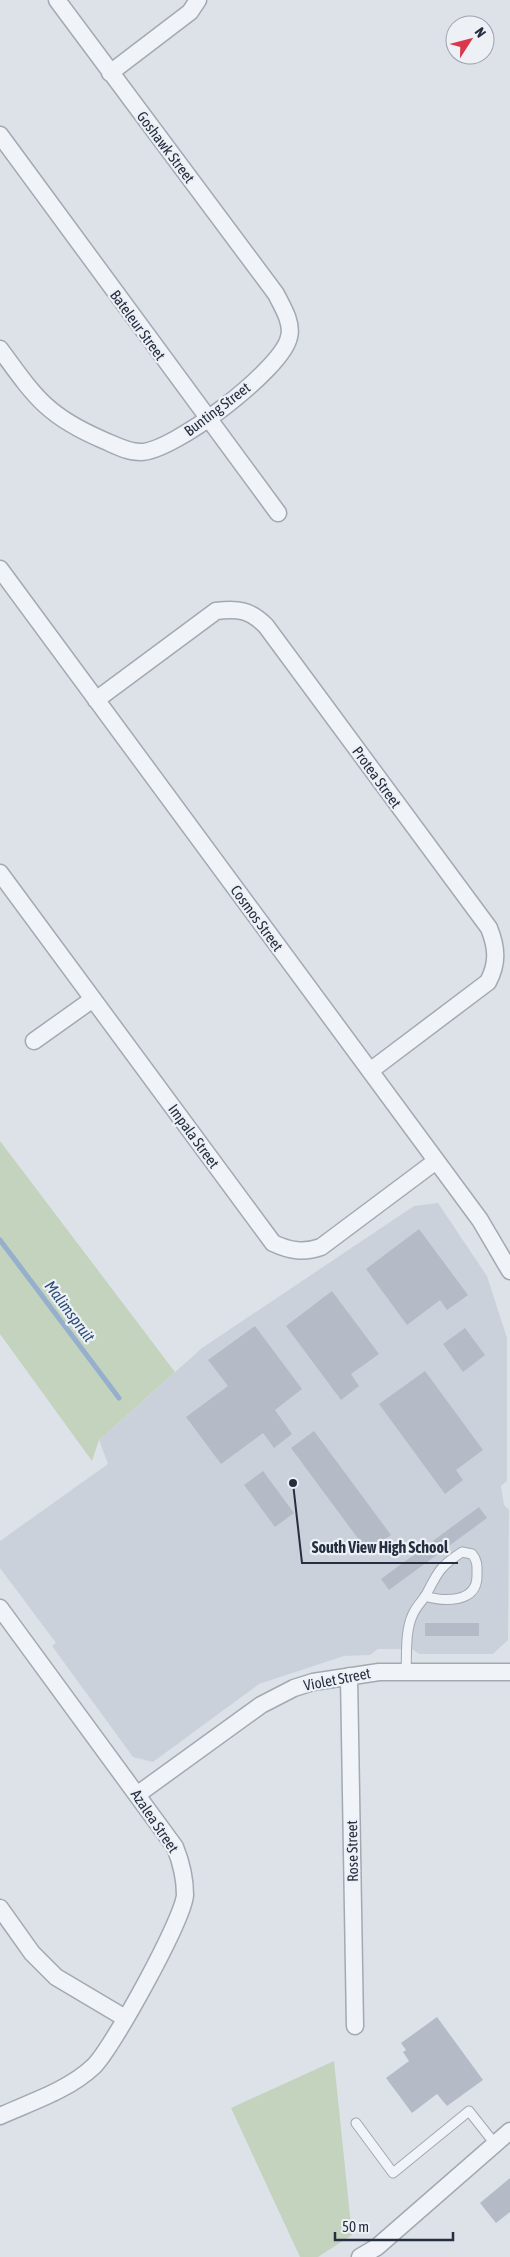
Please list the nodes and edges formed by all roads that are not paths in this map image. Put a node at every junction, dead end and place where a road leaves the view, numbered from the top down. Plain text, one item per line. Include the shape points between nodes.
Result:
1 (57, 0) edge
2 (198, 0) edge
3 (110, 73) junction
4 (0, 135) edge
5 (276, 294) joint
6 (0, 349) edge
7 (208, 419) junction
8 (278, 513) dead end
9 (0, 569) edge
10 (96, 700) junction
11 (0, 873) edge
12 (93, 999) junction
13 (34, 1042) dead end
14 (370, 1072) junction
15 (436, 1161) junction
16 (510, 1271) edge
17 (425, 1596) junction
18 (0, 1608) edge
19 (406, 1671) junction
20 (510, 1672) edge
21 (349, 1676) junction
22 (138, 1794) junction
23 (0, 1908) edge
24 (125, 2018) junction
25 (355, 2026) dead end
26 (0, 2116) edge
27 (356, 2123) dead end
28 (510, 2131) edge
29 (495, 2144) junction
30 (381, 2252) edge
31 (360, 2257) edge

1 - 3 street, Goshawk Street
2 - 3 street via 190,12
3 - 5 street, Goshawk Street
4 - 7 street, Bateleur Street
5 - 7 street, Bunting Street via 289,324 290,336 286,347 269,368
6 - 7 street, Bunting Street via 48,410 121,448 152,451
7 - 8 street, Bateleur Street
9 - 10 street, Cosmos Street
10 - 14 street, Cosmos Street
10 - 14 street, Protea Street via 216,611 244,610 256,616 489,928 496,962 488,982
11 - 12 street, Impala Street
12 - 13 street
12 - 15 street, Impala Street via 274,1244 300,1251 321,1247
14 - 15 street, Cosmos Street
15 - 16 street, Cosmos Street via 480,1220
17 - 17 lane via 432,1578 445,1564 462,1552 472,1554 478,1568 474,1589 460,1599 449,1601
17 - 19 lane via 412,1614
18 - 22 street, Azalea Street
19 - 20 street, Violet Street
19 - 21 street, Violet Street
21 - 22 street, Violet Street via 313,1682 277,1695
21 - 25 street, Rose Street
22 - 24 street, Azalea Street via 180,1860 185,1896 166,1944
23 - 24 street via 32,1953 56,1977
24 - 26 street, Azalea Street via 103,2056 88,2071 58,2090
27 - 29 lane via 393,2173 469,2110
28 - 29 street
29 - 30 street
30 - 31 street

